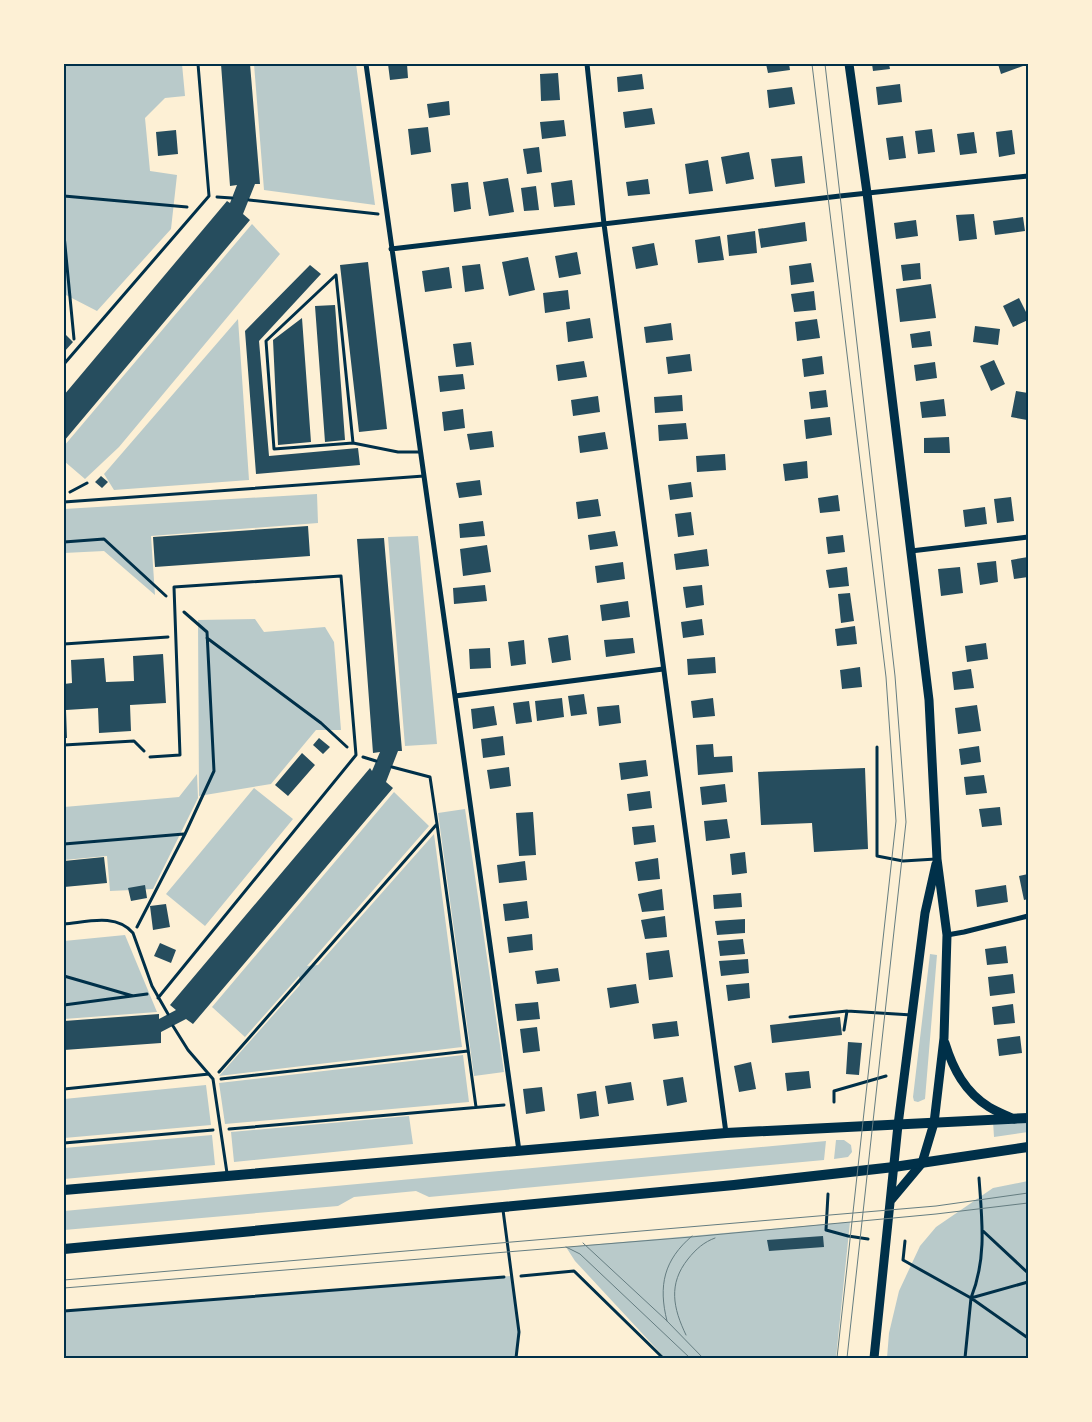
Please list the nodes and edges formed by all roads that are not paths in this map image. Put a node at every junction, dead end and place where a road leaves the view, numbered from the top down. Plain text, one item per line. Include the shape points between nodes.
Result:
1 (198, 64) edge
2 (366, 64) edge
3 (588, 64) edge
4 (849, 64) edge
5 (1028, 176) edge
6 (867, 193) junction
7 (604, 224) junction
8 (391, 248) junction
9 (64, 364) edge
10 (352, 443) junction
11 (420, 452) junction
12 (424, 476) junction
13 (64, 502) edge
14 (1028, 537) edge
15 (911, 551) junction
16 (663, 669) junction
17 (454, 696) junction
18 (877, 747) dead end
19 (150, 757) road end
20 (937, 859) junction
21 (1028, 916) edge
22 (64, 924) edge
23 (947, 935) junction
24 (158, 998) junction
25 (846, 1011) junction
26 (168, 1014) dead end
27 (912, 1015) junction
28 (790, 1017) dead end
29 (173, 1026) dead end
30 (844, 1030) dead end
31 (944, 1038) junction
32 (209, 1074) junction
33 (64, 1089) edge
34 (1028, 1118) edge
35 (1014, 1119) junction
36 (934, 1123) junction
37 (898, 1125) junction
38 (726, 1133) junction
39 (1028, 1147) edge
40 (519, 1150) junction
41 (922, 1163) junction
42 (894, 1167) junction
43 (228, 1176) junction
44 (64, 1190) edge
45 (891, 1200) junction
46 (503, 1207) junction
47 (64, 1249) edge
48 (516, 1358) edge
49 (874, 1358) edge

1 - 9 lane via 209,196
2 - 8 street
3 - 7 street
4 - 6 main road
5 - 6 street
6 - 7 street
6 - 15 main road
7 - 8 street
7 - 16 street
8 - 11 street
10 - 10 lane via 346,374 336,275 266,341 274,449
10 - 11 lane via 398,452
11 - 12 street
12 - 13 lane
12 - 17 street
14 - 15 street
15 - 20 main road via 929,700
16 - 17 street
16 - 38 street
17 - 40 street
18 - 20 lane via 877,856 903,861
19 - 24 lane via 180,755 174,587 341,576 356,755
20 - 23 main road
20 - 27 main road via 925,913
21 - 23 street
22 - 24 lane via 113,921 128,928 133,933
23 - 31 main road
24 - 26 lane
25 - 27 lane
25 - 28 lane
25 - 30 lane
27 - 37 main road
29 - 32 lane
31 - 35 main road via 952,1065 967,1088 989,1107
31 - 36 main road
32 - 33 lane
32 - 43 lane via 213,1080
34 - 35 main road
35 - 36 main road
36 - 37 main road
36 - 41 main road
37 - 38 main road
37 - 42 main road
38 - 40 main road
39 - 41 main road
40 - 43 main road
41 - 42 main road
41 - 45 main road
42 - 45 main road
42 - 46 main road via 734,1186
43 - 44 main road
45 - 49 main road
46 - 47 main road
46 - 48 lane via 519,1332

